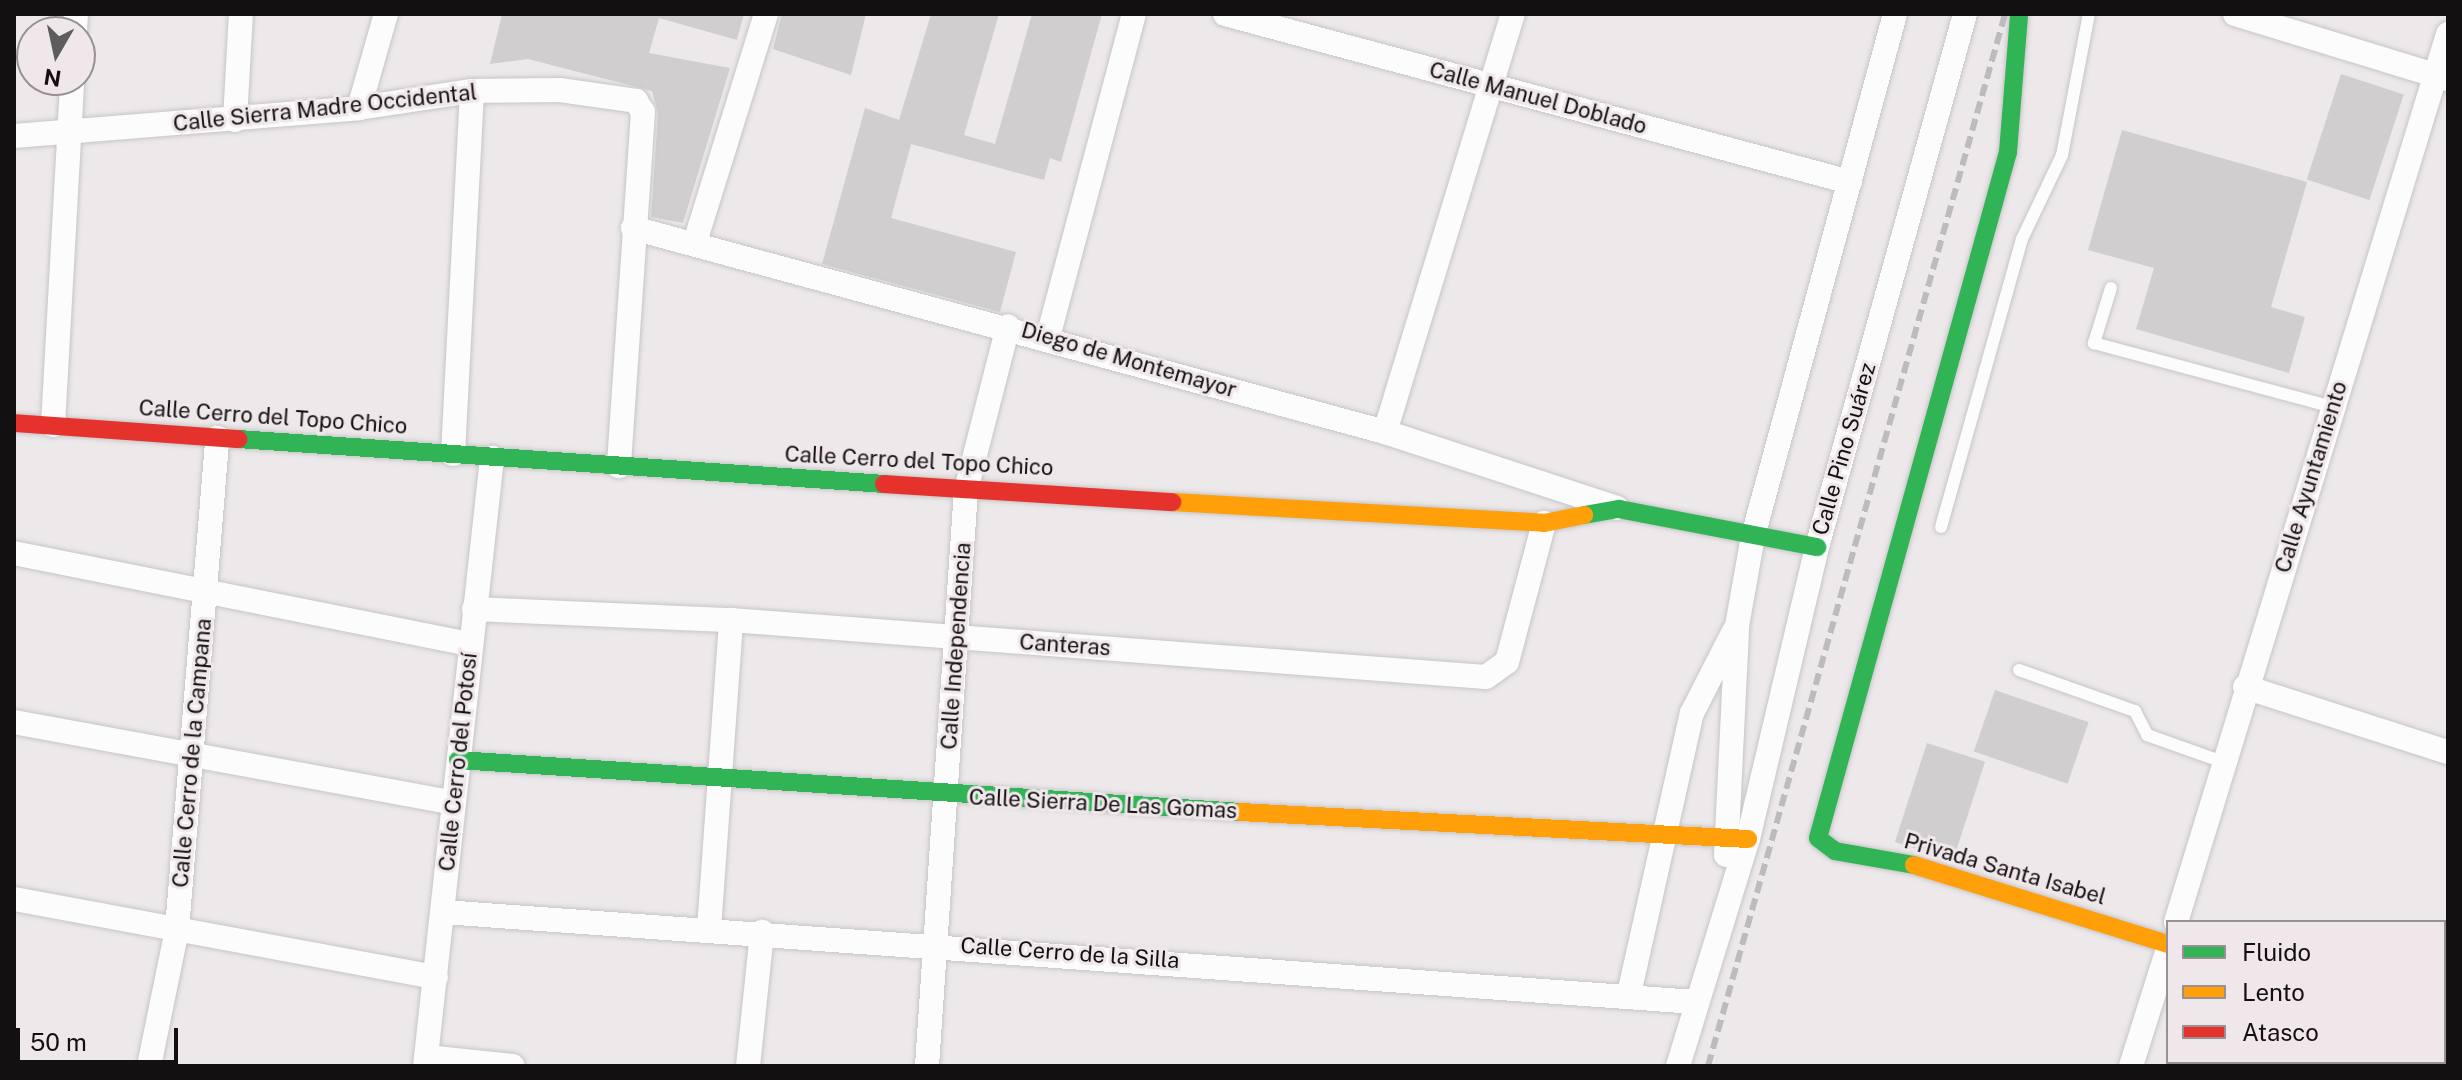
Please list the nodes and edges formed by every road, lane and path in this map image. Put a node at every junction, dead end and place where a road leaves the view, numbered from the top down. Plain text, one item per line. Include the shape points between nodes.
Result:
1 (241, 14) edge
2 (386, 14) edge
3 (766, 14) edge
4 (1134, 14) edge
5 (1225, 14) edge
6 (1513, 14) edge
7 (1895, 14) edge
8 (1965, 14) edge
9 (2019, 14) edge
10 (2089, 14) edge
11 (2235, 14) edge
12 (2448, 34) edge
13 (2442, 78) edge
14 (1493, 86) junction
15 (472, 91) junction
16 (71, 96) edge
17 (359, 108) junction
18 (235, 120) junction
19 (68, 134) junction
20 (14, 136) edge
21 (1850, 182) junction
22 (633, 228) junction
23 (695, 242) junction
24 (2111, 288) dead end
25 (1008, 326) junction
26 (1048, 337) junction
27 (2333, 407) junction
28 (14, 423) edge
29 (53, 425) junction
30 (1385, 432) junction
31 (217, 438) junction
32 (453, 454) junction
33 (492, 458) junction
34 (619, 466) junction
35 (966, 490) junction
36 (1619, 509) junction
37 (1544, 523) junction
38 (1941, 527) dead end
39 (1753, 536) junction
40 (1817, 547) junction
41 (14, 553) edge
42 (204, 592) junction
43 (474, 609) junction
44 (731, 620) junction
45 (1737, 626) junction
46 (956, 639) junction
47 (470, 644) junction
48 (2019, 670) dead end
49 (2245, 687) junction
50 (14, 722) edge
51 (2448, 752) edge
52 (193, 759) junction
53 (458, 760) junction
54 (2223, 762) junction
55 (719, 776) junction
56 (945, 796) junction
57 (454, 803) junction
58 (1661, 838) junction
59 (1736, 838) junction
60 (14, 899) edge
61 (443, 912) junction
62 (2177, 920) edge
63 (177, 929) junction
64 (709, 929) junction
65 (762, 932) junction
66 (937, 943) junction
67 (2166, 946) edge
68 (2166, 953) edge
69 (436, 977) junction
70 (1629, 994) junction
71 (1697, 1002) junction
72 (425, 1061) edge
73 (149, 1066) edge
74 (513, 1066) edge
75 (748, 1066) edge
76 (927, 1066) edge
77 (1678, 1066) edge
78 (2131, 1066) edge

1 - 18 street
2 - 17 street
3 - 23 street
4 - 26 street
5 - 14 street, Calle Manuel Doblado
6 - 14 street
7 - 21 street, Calle Pino Suárez
8 - 40 street, Calle Pino Suárez
9 - 67 street, Privada Santa Isabel via 2008,152 1818,838 1826,848 1916,865
10 - 38 lane via 2062,155 2018,251
11 - 13 street
12 - 13 street, Calle Ayuntamiento
13 - 27 street, Calle Ayuntamiento
14 - 21 street, Calle Manuel Doblado
14 - 30 street
15 - 17 street, Calle Sierra Madre Occidental
15 - 22 street, Calle Sierra Madre Occidental via 560,90 636,101 643,112
15 - 32 street
16 - 19 street
17 - 18 street, Calle Sierra Madre Occidental
18 - 19 street, Calle Sierra Madre Occidental
19 - 20 street, Calle Sierra Madre Occidental
19 - 29 street
21 - 39 street, Calle Pino Suárez
22 - 23 street, Diego de Montemayor
22 - 34 street
23 - 25 street, Diego de Montemayor
24 - 27 lane via 2094,343
25 - 26 street, Diego de Montemayor
25 - 35 street, Calle Independencia
26 - 30 street, Diego de Montemayor
27 - 49 street, Calle Ayuntamiento
28 - 29 street, Calle Cerro del Topo Chico
29 - 31 street, Calle Cerro del Topo Chico
30 - 36 street, Diego de Montemayor
31 - 32 street, Calle Cerro del Topo Chico
31 - 42 street, Calle Cerro de la Campana
32 - 33 street, Calle Cerro del Topo Chico
33 - 34 street, Calle Cerro del Topo Chico
33 - 43 street, Calle Cerro del Potosí
34 - 35 street, Calle Cerro del Topo Chico
35 - 37 street, Calle Cerro del Topo Chico
35 - 46 street, Calle Independencia
36 - 37 street, Calle Cerro del Topo Chico
36 - 39 street, Calle Cerro del Topo Chico
37 - 46 street, Canteras via 1507,662 1486,677
39 - 40 street, Calle Cerro del Topo Chico
39 - 45 street, Calle Pino Suárez
40 - 59 street, Calle Pino Suárez
41 - 42 street
42 - 47 street
42 - 52 street, Calle Cerro de la Campana
43 - 44 street, Canteras
43 - 47 street, Calle Cerro del Potosí
44 - 46 street, Canteras
44 - 55 street
45 - 58 street, Calle Pino Suárez via 1692,713
45 - 59 street, Calle Pino Suárez
46 - 56 street, Calle Independencia
47 - 53 street, Calle Cerro del Potosí
48 - 54 lane via 2135,711 2147,735
49 - 51 street
49 - 54 street, Calle Ayuntamiento
50 - 52 street
52 - 57 street
52 - 63 street, Calle Cerro de la Campana
53 - 55 street, Calle Sierra De Las Gomas
53 - 57 street, Calle Cerro del Potosí
54 - 62 street, Calle Ayuntamiento
55 - 56 street, Calle Sierra De Las Gomas
55 - 64 street
56 - 58 street, Calle Sierra De Las Gomas
56 - 66 street, Calle Independencia
57 - 61 street, Calle Cerro del Potosí
58 - 59 street, Calle Sierra De Las Gomas
58 - 70 street, Calle Pino Suárez
59 - 71 street, Calle Pino Suárez via 1730,885
60 - 63 street
61 - 64 street, Calle Cerro de la Silla
61 - 69 street, Calle Cerro del Potosí
63 - 69 street
63 - 73 street, Calle Cerro de la Campana
64 - 65 street, Calle Cerro de la Silla
65 - 66 street, Calle Cerro de la Silla
65 - 75 street
66 - 70 street, Calle Cerro de la Silla
66 - 76 street, Calle Independencia
68 - 78 street
69 - 72 street, Calle Cerro del Potosí
70 - 71 street, Calle Cerro de la Silla
71 - 77 street, Calle Pino Suárez
72 - 74 street

